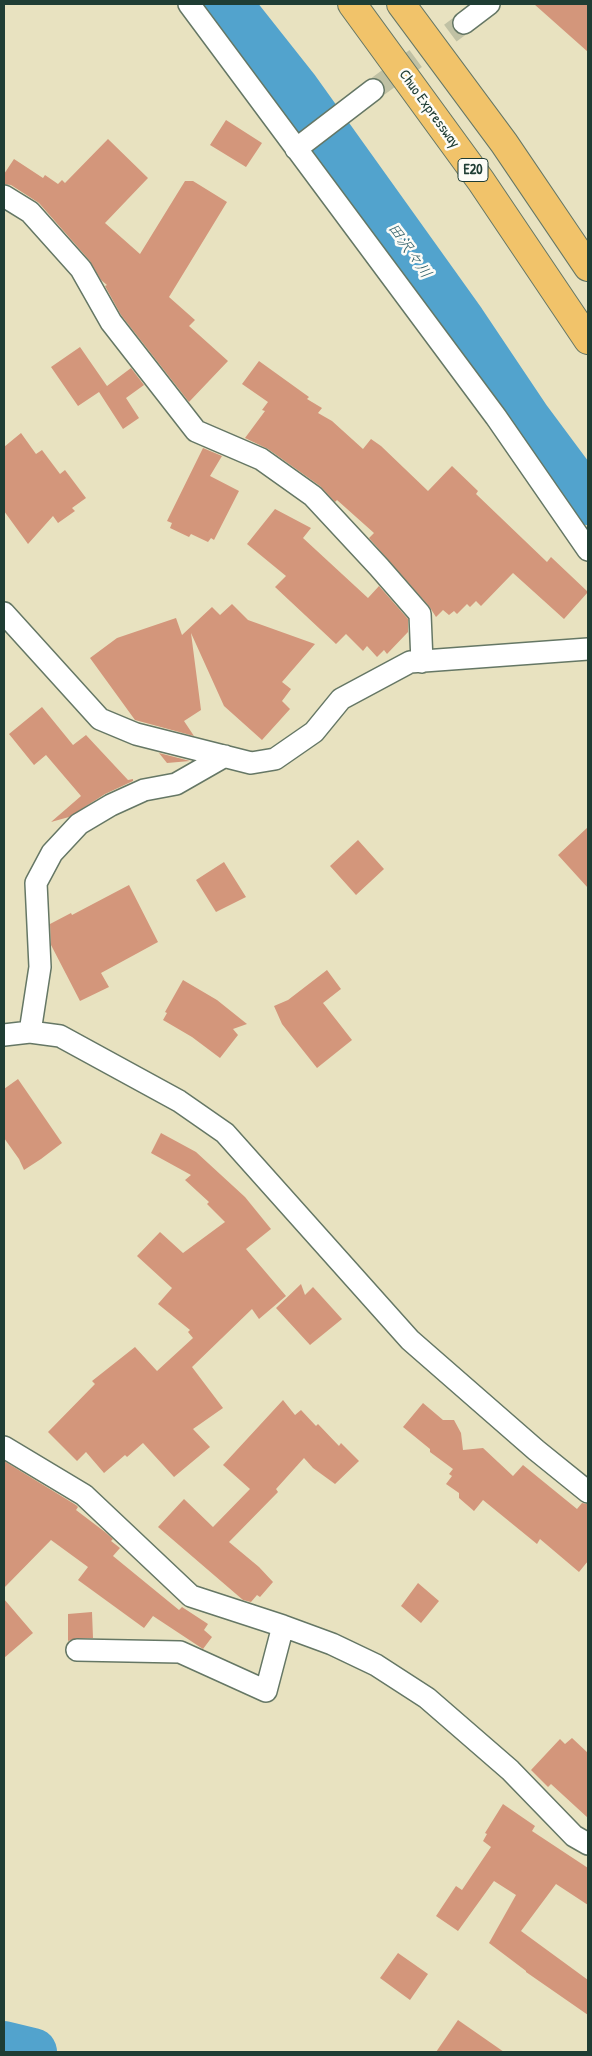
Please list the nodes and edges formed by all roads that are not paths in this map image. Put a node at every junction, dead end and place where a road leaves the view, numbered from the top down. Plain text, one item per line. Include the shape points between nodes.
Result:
1 (190, 4) edge
2 (352, 4) edge
3 (400, 4) edge
4 (488, 4) edge
5 (464, 23) tunnel mouth
6 (373, 90) tunnel mouth
7 (296, 149) junction
8 (4, 196) edge
9 (588, 267) edge
10 (588, 340) edge
11 (588, 550) edge
12 (4, 613) edge
13 (588, 649) edge
14 (422, 662) junction
15 (225, 756) junction
16 (30, 1032) junction
17 (4, 1036) edge
18 (4, 1446) edge
19 (588, 1492) edge
20 (283, 1626) junction
21 (78, 1650) dead end
22 (588, 1844) edge

1 - 7 street
2 - 10 highway, Chuo Expressway / E20 via 481,181
3 - 9 highway, E20 via 504,143
4 - 5 street
6 - 7 street
7 - 11 street via 496,417
8 - 14 street via 30,212 81,269 111,322 196,431 261,459 313,496 379,567 420,614
12 - 15 street via 100,719 136,734
13 - 14 street
14 - 15 street via 410,662 341,699 314,732 275,759 251,762
15 - 16 street via 176,784 144,790 111,805 79,824 52,852 36,883 40,967
16 - 17 street
16 - 19 street via 60,1036 180,1101 225,1133 410,1340
18 - 20 street via 84,1495 191,1596
20 - 21 street via 266,1691 180,1652
20 - 22 street via 376,1665 427,1698 510,1770 574,1836

